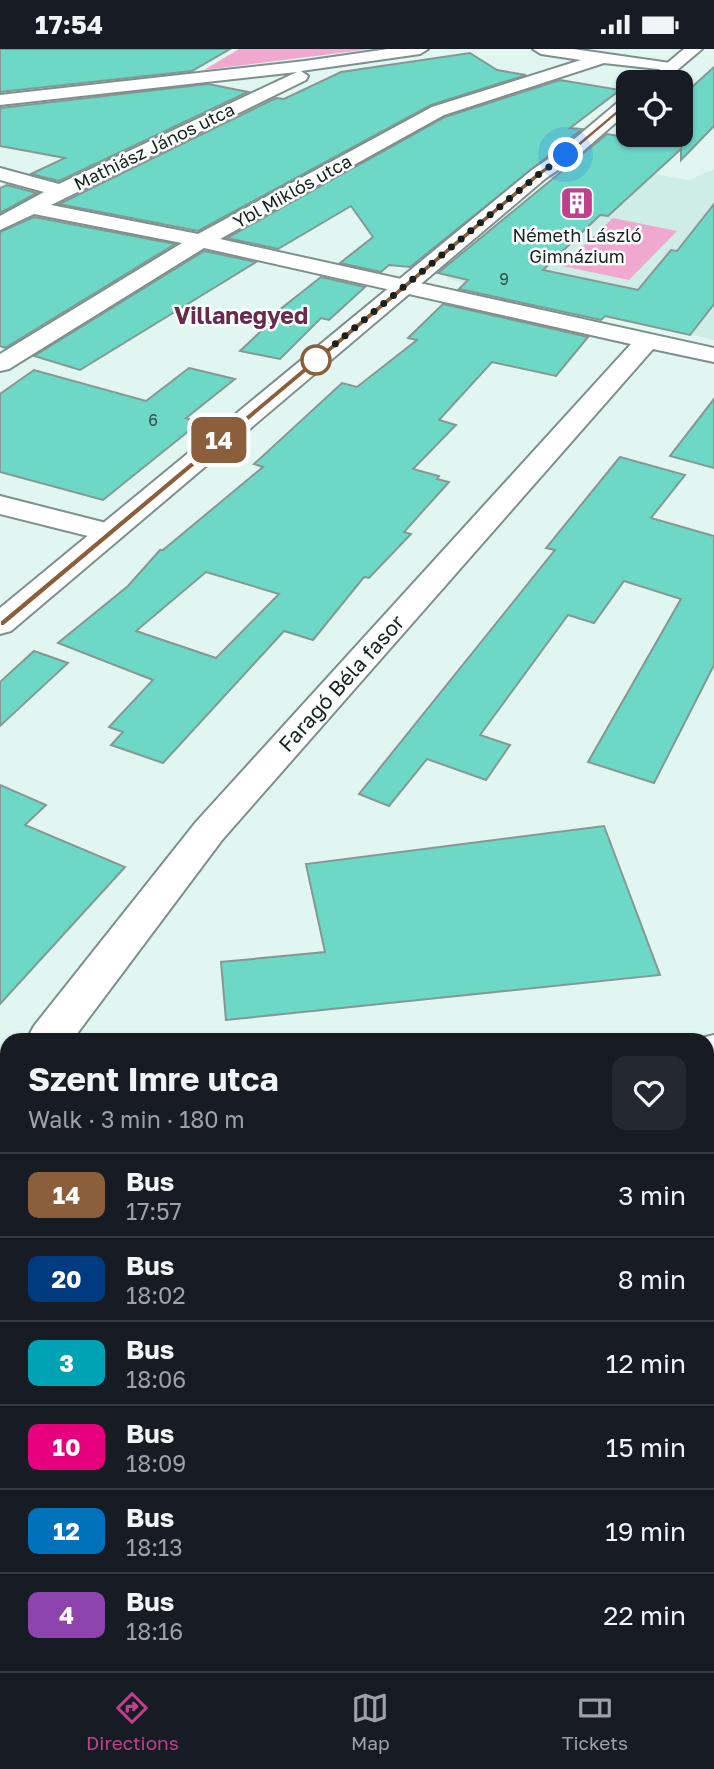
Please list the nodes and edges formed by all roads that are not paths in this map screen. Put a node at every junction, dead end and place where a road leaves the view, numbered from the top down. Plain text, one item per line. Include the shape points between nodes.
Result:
1 (420, 49) edge
2 (541, 49) edge
3 (694, 49) edge
4 (603, 58) junction
5 (305, 66) junction
6 (670, 68) junction
7 (668, 70) edge
8 (0, 100) edge
9 (616, 113) edge
10 (0, 174) edge
11 (61, 191) junction
12 (32, 207) junction
13 (0, 224) edge
14 (201, 241) junction
15 (405, 286) junction
16 (648, 340) junction
17 (714, 355) edge
18 (0, 364) edge
19 (0, 505) edge
20 (108, 532) junction
21 (0, 624) edge
22 (55, 1033) edge

1 - 5 street
2 - 4 street
3 - 6 street
4 - 6 street
4 - 14 street, Ybl Miklós utca via 438,111
5 - 8 street
5 - 11 street, Mathiász János utca via 300,76
6 - 7 street
9 - 15 street
10 - 11 street
11 - 12 street, Mathiász János utca
12 - 13 street, Mathiász János utca
12 - 14 street
14 - 15 street
14 - 18 street, Ybl Miklós utca
15 - 16 street
15 - 20 street
16 - 17 street
16 - 22 street, Faragó Béla fasor via 209,831
19 - 20 street
20 - 21 street

